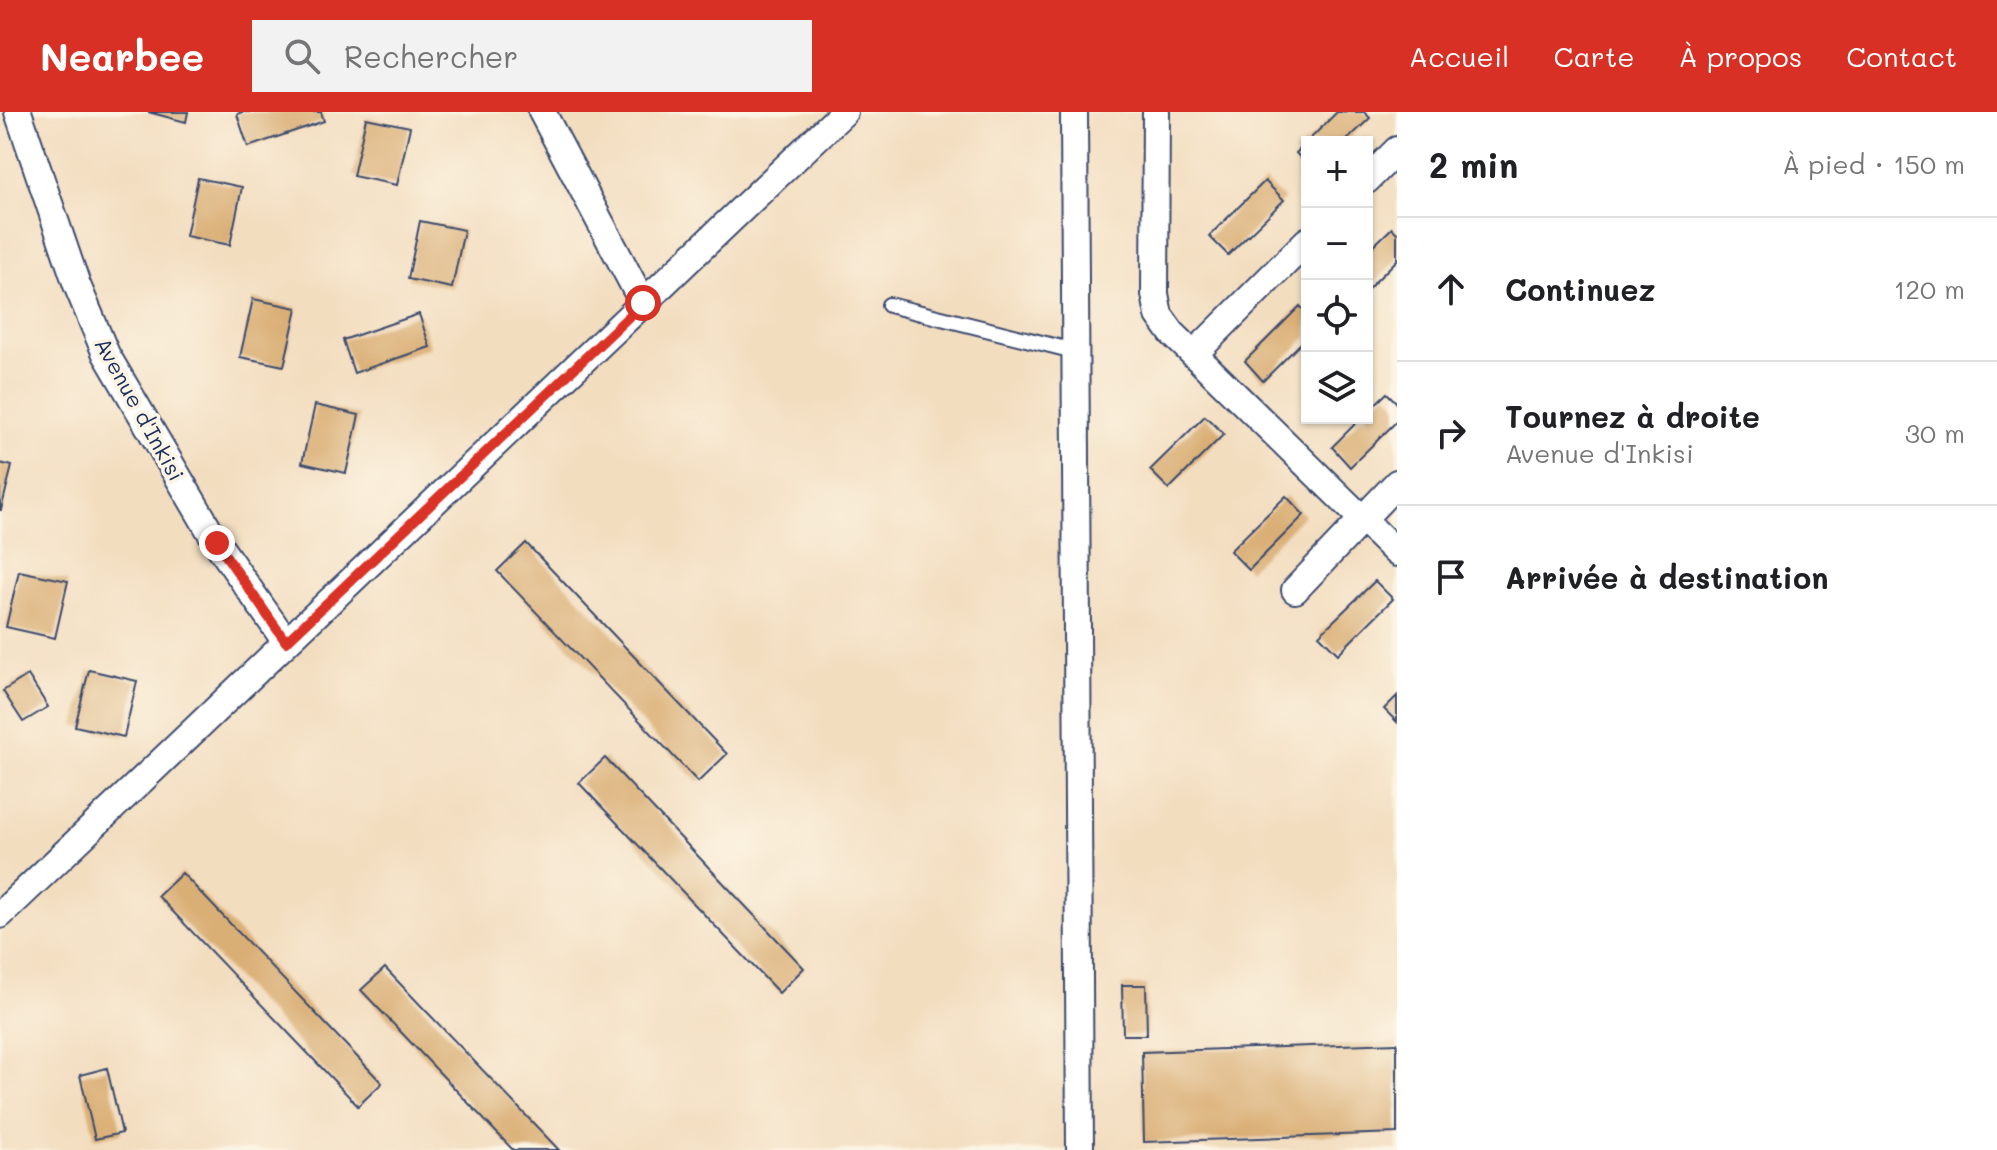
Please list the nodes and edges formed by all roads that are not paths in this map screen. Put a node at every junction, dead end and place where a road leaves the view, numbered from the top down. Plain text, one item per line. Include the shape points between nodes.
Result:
1 (18, 112) edge
2 (542, 112) edge
3 (844, 112) edge
4 (1074, 112) edge
5 (1156, 112) edge
6 (1397, 150) edge
7 (1373, 174) edge
8 (1301, 247) edge
9 (643, 303) junction
10 (889, 305) dead end
11 (1074, 351) junction
12 (1194, 354) junction
13 (1397, 483) edge
14 (1362, 518) junction
15 (1397, 553) edge
16 (1295, 590) dead end
17 (286, 642) junction
18 (0, 915) edge
19 (1080, 1150) edge

1 - 17 street, Avenue d'Inkisi via 106,354 217,543
2 - 9 street
3 - 9 street
4 - 11 street
5 - 12 street via 1155,294 1159,315
6 - 7 street
8 - 12 street
9 - 17 street
10 - 11 lane
11 - 19 street
12 - 14 street
13 - 14 street
14 - 15 street
14 - 16 street
17 - 18 street

